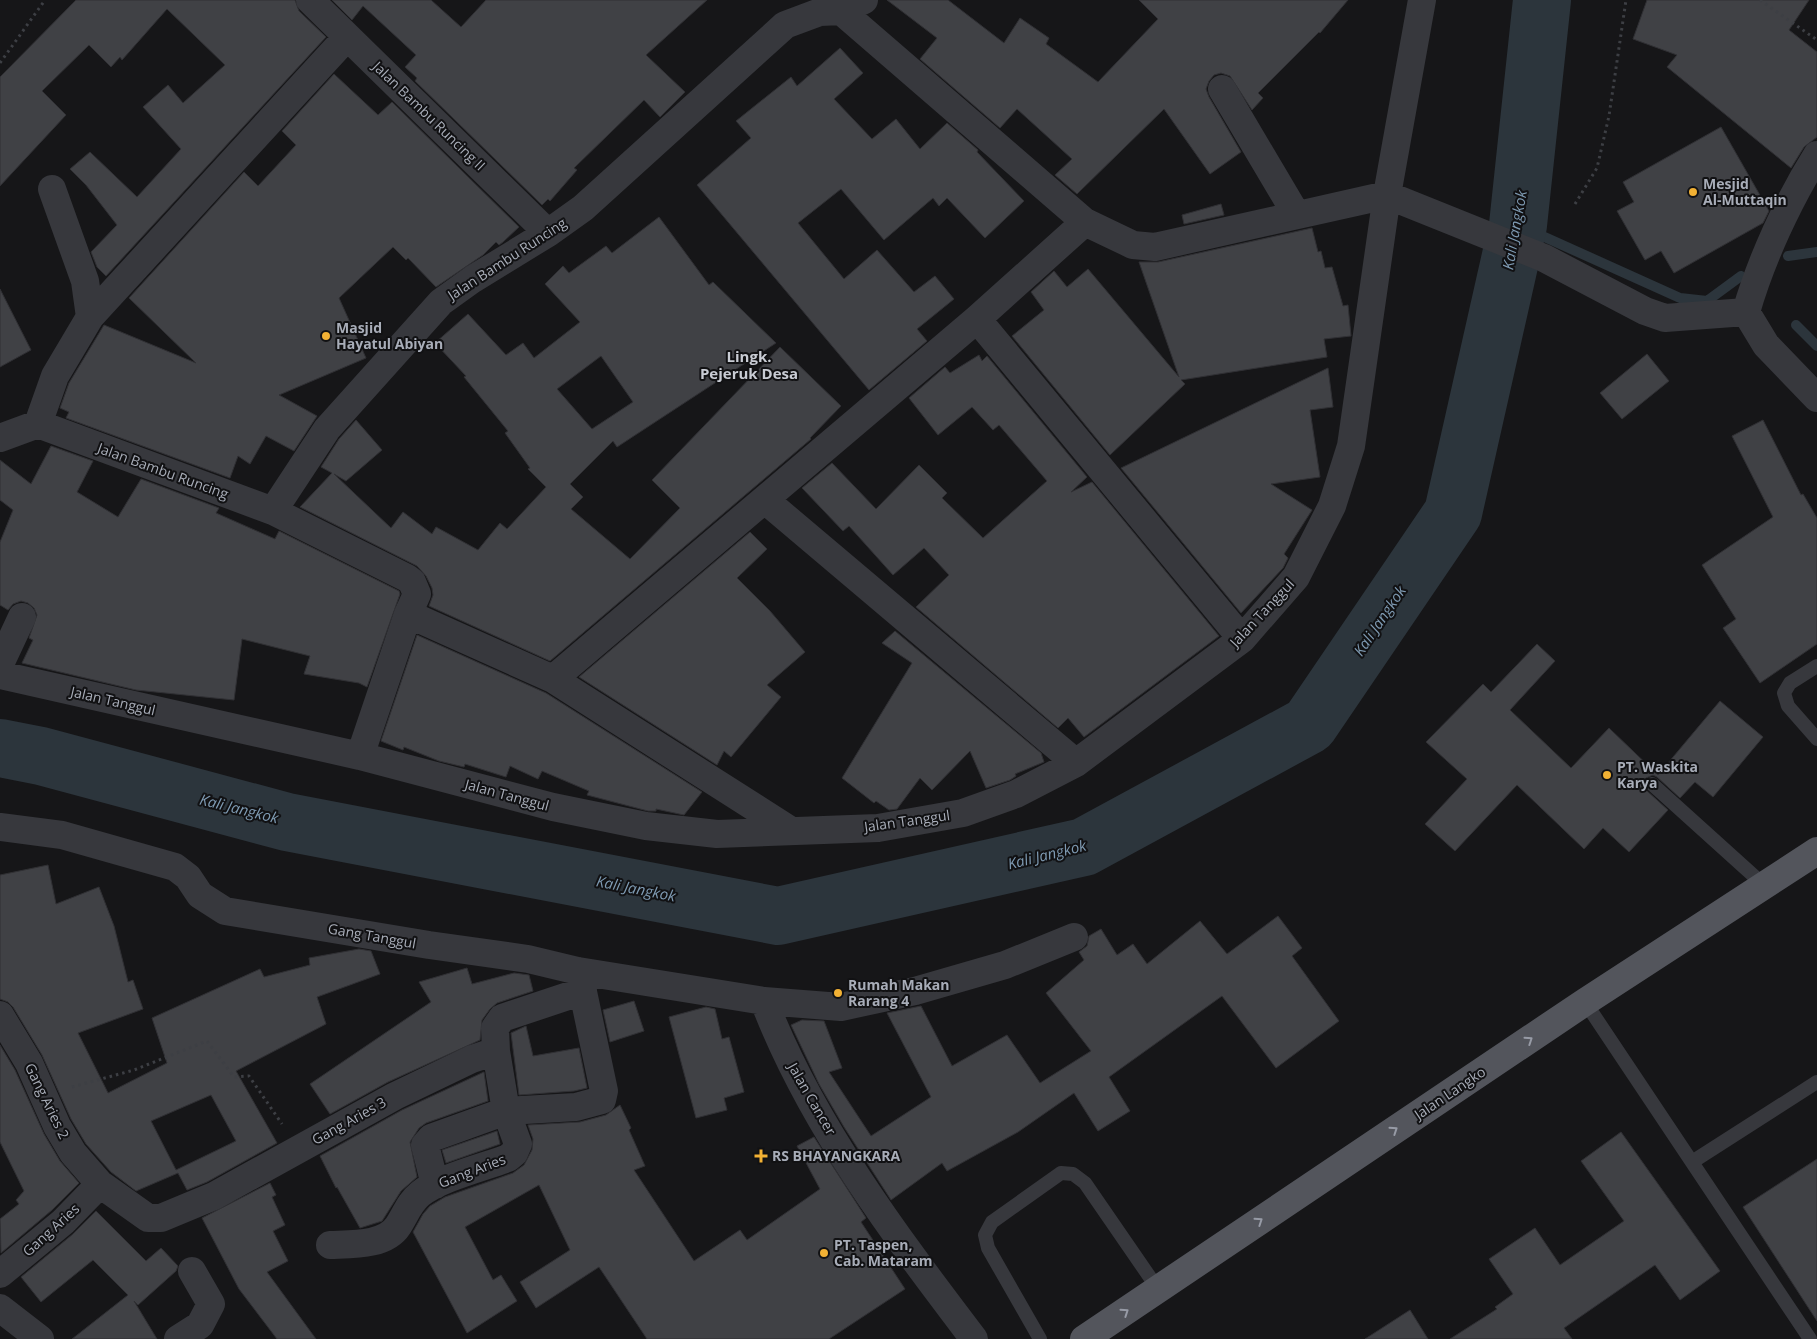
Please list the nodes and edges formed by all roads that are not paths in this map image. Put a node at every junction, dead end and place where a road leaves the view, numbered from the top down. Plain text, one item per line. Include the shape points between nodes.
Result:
1 (310, 0) edge
2 (1422, 0) edge
3 (834, 6) edge
4 (347, 36) junction
5 (1222, 89) dead end
6 (1817, 155) edge
7 (52, 189) dead end
8 (1387, 196) junction
9 (1296, 214) junction
10 (1085, 222) junction
11 (548, 233) junction
12 (1746, 312) junction
13 (90, 318) junction
14 (977, 319) junction
15 (1817, 398) edge
16 (38, 424) junction
17 (0, 438) edge
18 (765, 500) junction
19 (273, 511) junction
20 (408, 614) junction
21 (22, 617) dead end
22 (1242, 639) junction
23 (0, 664) edge
24 (1817, 666) edge
25 (0, 675) edge
26 (553, 679) junction
27 (1817, 739) edge
28 (360, 756) junction
29 (1076, 762) junction
30 (1652, 784) dead end
31 (0, 827) edge
32 (790, 830) junction
33 (1817, 851) edge
34 (1765, 886) junction
35 (1074, 937) dead end
36 (581, 981) junction
37 (764, 1001) junction
38 (1585, 1002) junction
39 (0, 1015) edge
40 (496, 1051) junction
41 (1817, 1082) edge
42 (506, 1111) junction
43 (1692, 1162) junction
44 (100, 1184) junction
45 (435, 1185) junction
46 (330, 1245) dead end
47 (192, 1271) dead end
48 (0, 1274) edge
49 (1158, 1289) junction
50 (0, 1308) edge
51 (40, 1339) edge
52 (178, 1339) edge
53 (974, 1339) edge
54 (1040, 1339) edge
55 (1084, 1339) edge
56 (1810, 1339) edge

1 - 4 street, Jalan Bambu Runcing II
2 - 8 street, Jalan Tanggul
3 - 10 street
3 - 11 street, Jalan Bambu Runcing via 785,25 583,208
4 - 11 street, Jalan Bambu Runcing II
4 - 13 street
5 - 9 street
6 - 12 street via 1796,191
7 - 13 street via 85,281
8 - 9 street
8 - 12 street via 1544,258 1644,311 1665,318
8 - 22 street, Jalan Tanggul via 1351,446 1332,506 1296,577
9 - 10 street via 1154,247 1133,245
10 - 14 street
11 - 19 street, Jalan Bambu Runcing via 472,279 441,302 327,429
12 - 15 street via 1766,346
13 - 16 street via 55,376
14 - 18 street
14 - 22 street
16 - 17 street
16 - 19 street, Jalan Bambu Runcing
18 - 26 street
18 - 29 street
19 - 20 street via 407,578 417,594
20 - 26 street
20 - 28 street
21 - 23 street
22 - 29 street, Jalan Tanggul
24 - 27 lane via 1790,683 1784,693 1788,706
25 - 28 street, Jalan Tanggul
26 - 32 street
28 - 32 street, Jalan Tanggul via 552,808 646,826 717,834
29 - 32 street, Jalan Tanggul via 1016,794 963,813 878,828
30 - 34 lane
31 - 36 street, Gang Tanggul via 62,835 175,867 188,877 200,895 225,911 528,959
33 - 34 main road, Jalan Langko
34 - 38 main road, Jalan Langko
35 - 37 street, Gang Tanggul via 1005,965 915,991 841,1007
36 - 37 street, Gang Tanggul
36 - 40 street via 502,1018 495,1028
36 - 42 street via 604,1097 599,1102 576,1107
37 - 53 street, Jalan Cancer via 781,1044 822,1118 892,1230
38 - 43 lane
49 -> 38 main road, Jalan Langko
39 - 44 street, Gang Aries 2 via 29,1063 56,1126 73,1153
40 - 42 street, Gang Aries
40 - 44 street, Gang Aries 3 via 395,1096 214,1196 161,1218 148,1218
41 - 43 lane
42 - 45 street via 431,1138 425,1145
42 - 45 street, Gang Aries via 518,1144 514,1153
43 - 56 lane
44 - 48 street, Gang Aries via 63,1222
45 - 46 street, Gang Aries via 408,1206 397,1228 384,1236 368,1243
47 - 52 street via 211,1304 200,1325
49 - 54 lane via 1085,1184 1074,1174 1061,1173 992,1222 985,1235 988,1248
55 -> 49 main road, Jalan Langko
50 - 51 street

